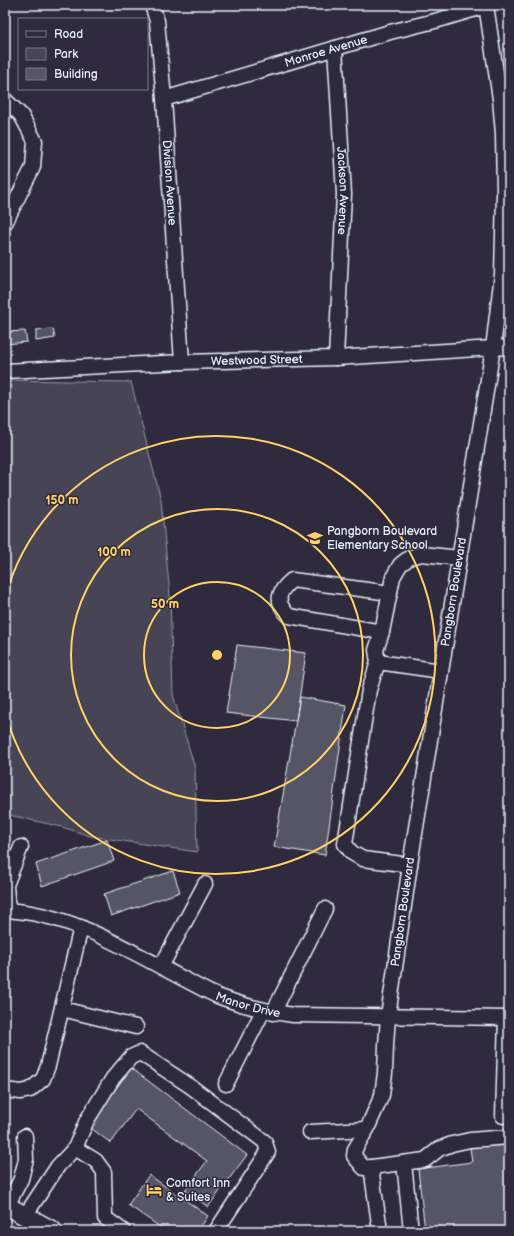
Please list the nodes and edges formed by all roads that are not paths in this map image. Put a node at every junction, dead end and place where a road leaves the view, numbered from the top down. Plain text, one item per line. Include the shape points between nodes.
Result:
1 (152, 5) edge
2 (487, 5) edge
3 (335, 48) junction
4 (164, 99) junction
5 (5, 100) edge
6 (5, 223) edge
7 (493, 348) junction
8 (509, 348) edge
9 (336, 358) junction
10 (182, 362) junction
11 (5, 371) edge
12 (459, 558) junction
13 (390, 593) junction
14 (382, 632) junction
15 (378, 662) junction
16 (441, 671) junction
17 (21, 847) dead end
18 (410, 865) junction
19 (205, 884) dead end
20 (325, 909) dead end
21 (6, 911) edge
22 (81, 927) junction
23 (161, 967) junction
24 (62, 1010) junction
25 (268, 1012) junction
26 (388, 1016) junction
27 (508, 1018) edge
28 (136, 1027) dead end
29 (226, 1084) dead end
30 (5, 1090) edge
31 (503, 1116) dead end
32 (368, 1129) junction
33 (310, 1132) dead end
34 (24, 1136) dead end
35 (509, 1137) edge
36 (75, 1148) junction
37 (404, 1163) junction
38 (368, 1167) junction
39 (6, 1206) edge
40 (25, 1216) junction
41 (53, 1231) edge
42 (123, 1231) edge
43 (216, 1231) edge
44 (380, 1231) edge
45 (411, 1231) edge

1 - 4 street, Division Avenue via 157,21
2 - 3 street, Monroe Avenue
2 - 7 street, Pangborn Boulevard via 500,99 504,194 502,274
3 - 4 street, Monroe Avenue
3 - 9 street, Jackson Avenue via 344,194
4 - 10 street, Division Avenue
5 - 6 street via 21,115 35,140 33,167
7 - 8 street, Westwood Street
7 - 9 street, Westwood Street
7 - 12 street, Pangborn Boulevard
9 - 10 street, Westwood Street
10 - 11 street, Westwood Street
12 - 13 street via 422,554 410,557 400,565 393,577
12 - 16 street, Pangborn Boulevard
13 - 14 street
13 - 14 street via 292,580 283,587 279,600 282,609 289,616
14 - 15 street via 376,650
15 - 16 street
15 - 18 street via 369,690 345,844 352,853 363,859
16 - 18 street, Pangborn Boulevard
17 - 21 street via 6,885
18 - 26 street, Pangborn Boulevard
19 - 23 street
20 - 25 street
21 - 22 street, Manor Drive via 47,916
22 - 23 street, Manor Drive
22 - 24 street
23 - 25 street, Manor Drive via 218,997
24 - 28 street
24 - 30 street via 43,1079 30,1090
25 - 26 street, Manor Drive via 293,1015
25 - 29 street
26 - 27 street, Manor Drive
26 - 32 street, Pangborn Boulevard via 382,1095
27 - 31 street
32 - 33 street
32 - 38 street, Pangborn Boulevard via 355,1149 354,1156
34 - 39 street via 26,1160 21,1179
35 - 37 street via 452,1144 424,1160
36 - 40 street via 58,1166
36 - 42 street via 96,1161 104,1172 106,1218
36 - 43 street via 87,1120 114,1078 131,1057 140,1053 190,1086 265,1142 268,1152
37 - 38 street
37 - 45 street
38 - 44 street
39 - 40 main road
40 - 41 main road

